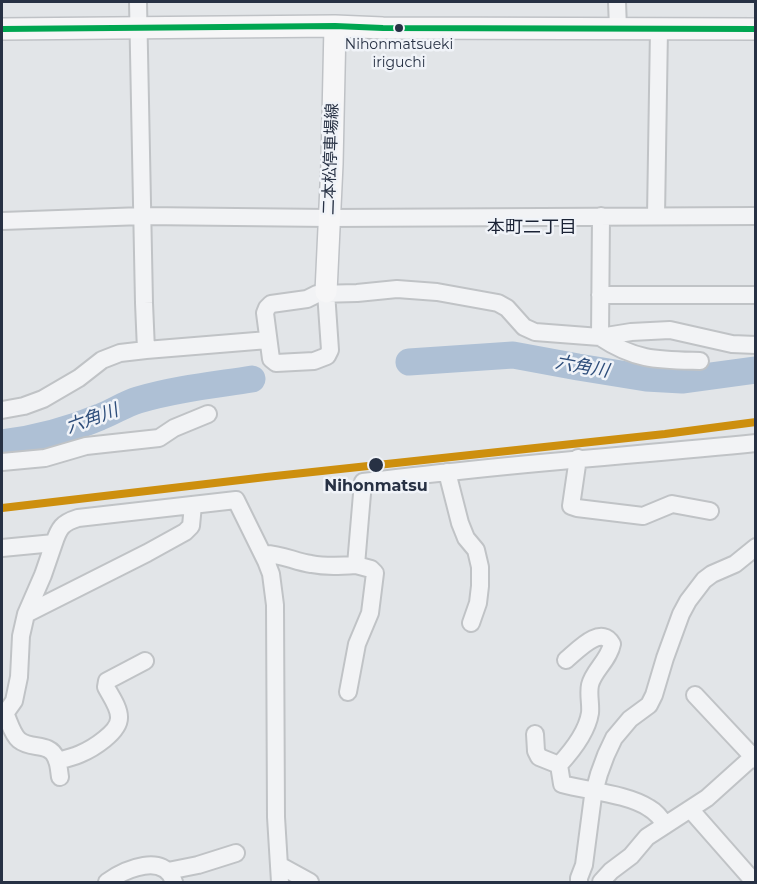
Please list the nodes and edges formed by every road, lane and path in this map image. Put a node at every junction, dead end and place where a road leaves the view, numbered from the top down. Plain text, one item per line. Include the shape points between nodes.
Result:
1 (138, 2) edge
2 (617, 2) edge
3 (335, 26) junction
4 (138, 27) junction
5 (618, 28) junction
6 (2, 29) edge
7 (659, 29) junction
8 (756, 29) edge
9 (143, 216) junction
10 (601, 216) junction
11 (656, 216) junction
12 (756, 216) edge
13 (329, 218) junction
14 (2, 221) edge
15 (326, 292) junction
16 (600, 295) junction
17 (756, 295) edge
18 (600, 337) junction
19 (268, 340) junction
20 (756, 345) edge
21 (146, 350) junction
22 (700, 361) dead end
23 (2, 410) edge
24 (208, 414) dead end
25 (756, 443) edge
26 (578, 458) junction
27 (2, 462) edge
28 (447, 472) junction
29 (193, 505) junction
30 (710, 511) dead end
31 (54, 543) junction
32 (756, 547) edge
33 (2, 549) edge
34 (263, 554) junction
35 (356, 565) junction
36 (26, 614) junction
37 (471, 623) dead end
38 (567, 660) dead end
39 (145, 661) dead end
40 (348, 692) dead end
41 (695, 695) dead end
42 (3, 716) edge
43 (535, 734) dead end
44 (755, 757) edge
45 (559, 765) junction
46 (594, 791) junction
47 (690, 809) junction
48 (665, 825) junction
49 (236, 853) dead end
50 (279, 865) junction
51 (171, 877) edge
52 (611, 879) edge
53 (756, 879) edge
54 (107, 882) edge
55 (280, 882) edge
56 (310, 882) edge
57 (579, 882) edge

1 - 4 street
2 - 5 street
3 - 4 main road
3 - 5 main road
3 - 13 main road, 二本松停車場線
4 - 6 main road
4 - 9 street
5 - 7 main road
7 - 8 main road
7 - 11 street
9 - 13 street
9 - 14 street
9 - 21 street
10 - 11 street
10 - 13 street
10 - 16 street
11 - 12 street
13 - 15 main road, 二本松停車場線
15 - 18 street via 397,289 483,299 507,308 530,331
15 - 19 street via 271,304 265,314
15 - 19 street via 330,350 327,356 314,361 276,363 271,359
16 - 17 street
16 - 18 street
18 - 20 street via 670,330 732,344
18 - 22 street via 628,353 656,360
19 - 21 street
21 - 23 street via 110,356 43,399
24 - 27 street via 159,438 86,446 45,458
25 - 26 street
26 - 28 street
26 - 30 street via 572,506 643,516 672,504
28 - 35 street via 363,482
28 - 37 street via 460,523 476,550 480,567 478,603
29 - 31 street via 78,518 66,522
29 - 34 street via 236,500
29 - 36 street via 191,526 185,532
31 - 33 street
31 - 36 street
32 - 46 street via 735,564 704,580 688,601 654,695 649,705 630,719 615,738
34 - 35 street via 332,567
34 - 50 street via 271,574 275,605
35 - 40 street via 375,573 370,613 357,644
36 - 42 street via 16,694
38 - 45 street via 595,637 603,636 612,644 590,685 587,723
39 - 42 street via 108,681 106,687 120,714 119,723 98,745 59,769 49,748 18,739
41 - 44 street
43 - 45 street via 539,757
44 - 47 street
45 - 46 street via 562,784
46 - 48 street via 638,801 651,808
46 - 57 street
47 - 48 street
47 - 53 street via 749,876
48 - 52 street via 647,837
49 - 51 street
50 - 55 street
50 - 56 street
51 - 54 street via 160,867 136,868

